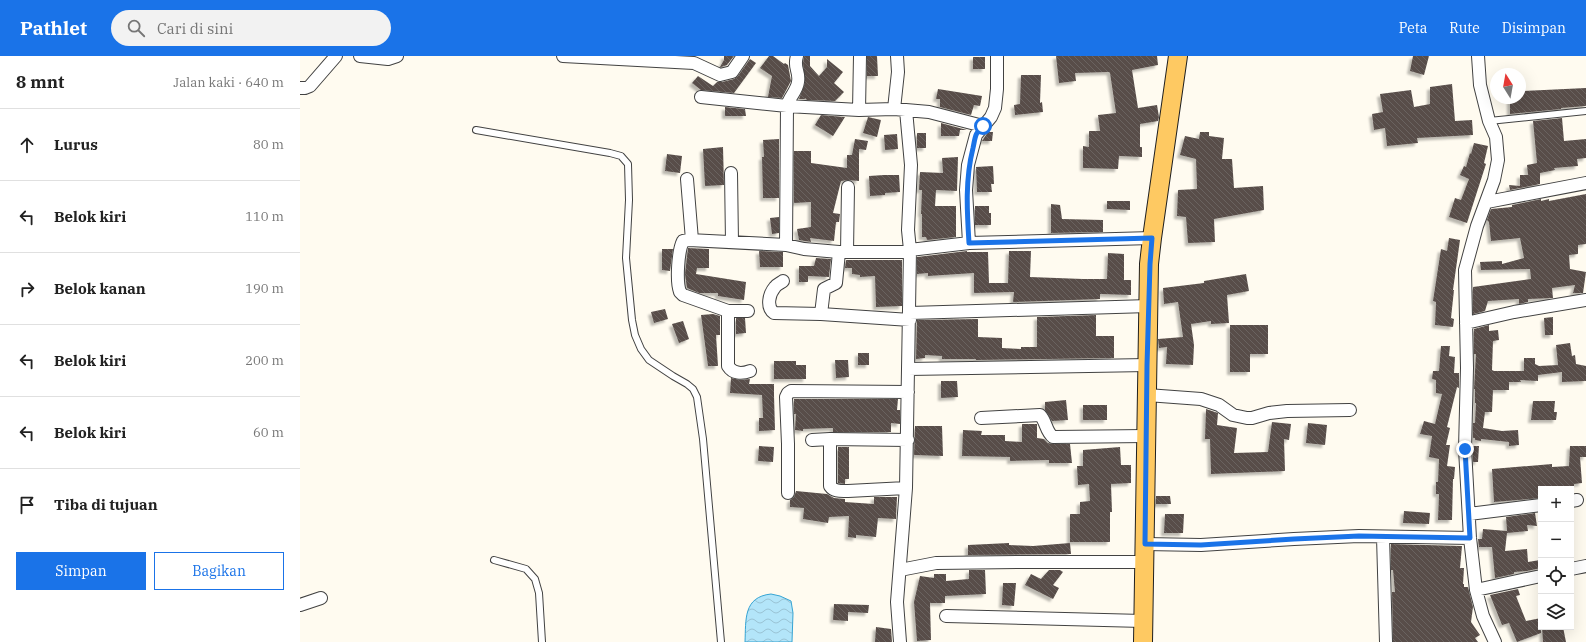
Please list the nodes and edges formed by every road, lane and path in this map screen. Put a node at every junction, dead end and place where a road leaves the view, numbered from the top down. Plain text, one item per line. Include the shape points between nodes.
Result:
1 (336, 56) edge
2 (360, 56) edge
3 (397, 56) edge
4 (563, 56) edge
5 (743, 56) edge
6 (797, 56) edge
7 (860, 56) edge
8 (897, 56) edge
9 (997, 56) edge
10 (1178, 56) edge
11 (1478, 56) edge
12 (300, 88) edge
13 (701, 97) dead end
14 (787, 106) junction
15 (894, 109) junction
16 (859, 110) junction
17 (906, 110) junction
18 (1586, 112) edge
19 (1489, 121) junction
20 (983, 126) junction
21 (476, 130) dead end
22 (731, 173) dead end
23 (686, 178) dead end
24 (1586, 183) edge
25 (848, 187) dead end
26 (1487, 202) junction
27 (1152, 238) junction
28 (692, 240) junction
29 (732, 242) junction
30 (969, 243) junction
31 (786, 245) junction
32 (910, 250) junction
33 (843, 252) junction
34 (784, 281) dead end
35 (1586, 300) edge
36 (1149, 306) junction
37 (728, 311) junction
38 (748, 311) dead end
39 (821, 314) junction
40 (910, 316) junction
41 (1466, 323) junction
42 (1147, 365) junction
43 (908, 369) junction
44 (750, 371) dead end
45 (908, 392) junction
46 (1147, 395) junction
47 (1350, 410) dead end
48 (981, 418) dead end
49 (1146, 436) junction
50 (830, 439) junction
51 (812, 440) dead end
52 (908, 440) junction
53 (906, 488) junction
54 (788, 493) dead end
55 (1538, 505) edge
56 (1469, 514) junction
57 (1383, 537) junction
58 (1470, 538) junction
59 (1145, 544) junction
60 (494, 560) dead end
61 (1145, 562) junction
62 (1586, 566) edge
63 (1574, 568) edge
64 (900, 570) junction
65 (1538, 577) edge
66 (1476, 590) junction
67 (321, 598) dead end
68 (300, 605) edge
69 (946, 616) dead end
70 (1143, 621) junction
71 (542, 642) edge
72 (721, 642) edge
73 (900, 642) edge
74 (1143, 642) edge
75 (1386, 642) edge
76 (1495, 642) edge

1 - 12 street via 310,86
2 - 3 street via 388,59
4 - 5 street via 694,63 720,75 732,72
6 - 14 street via 795,66 798,84
7 - 16 street
8 - 15 street
9 - 20 street via 994,108 991,117
10 - 27 main road
11 - 19 street via 1480,86
13 - 14 street
14 - 16 street
14 - 31 street
15 - 16 street
15 - 17 street
17 - 20 street via 929,112
17 - 32 street via 911,166 908,230
18 - 19 lane
19 - 26 street via 1496,137 1498,160
20 - 30 street via 976,135 968,165 966,190
21 - 72 lane via 610,153 621,156 628,164 626,258 632,320 635,335 649,360 687,384 697,397 704,447
22 - 29 street
23 - 28 street
24 - 26 street
25 - 33 street
26 - 41 street via 1477,226 1465,270
27 - 30 street
27 - 36 main road
28 - 29 street
28 - 37 street via 683,241 680,248 680,292
29 - 31 street
30 - 32 street
31 - 33 street
32 - 33 street
32 - 40 street
33 - 39 street via 836,283 824,289
34 - 39 street via 771,293 770,310 774,313
35 - 41 street
36 - 40 street
36 - 42 main road
37 - 38 street
37 - 44 street via 728,366 735,372
39 - 40 street via 863,318
40 - 43 street
41 - 56 street via 1465,449
42 - 43 street
42 - 46 main road
43 - 45 street
45 - 52 street
45 - 54 street via 788,393
46 - 47 street via 1201,399 1219,405 1233,415 1247,418 1287,411
46 - 49 main road
48 - 49 street via 1040,415 1050,436 1053,437
49 - 59 main road
50 - 51 street
50 - 52 street
50 - 53 street via 832,489 848,492
52 - 53 street
53 - 64 street
55 - 56 street
56 - 58 street
57 - 58 street
57 - 59 street via 1201,545
57 - 75 street
58 - 66 street
59 - 61 main road
60 - 71 lane via 526,569 535,579 539,593
61 - 64 street via 936,563
61 - 70 main road
62 - 63 street
64 - 73 street via 897,602
65 - 66 street
66 - 76 street via 1483,616
67 - 68 street
69 - 70 street
70 - 74 main road

